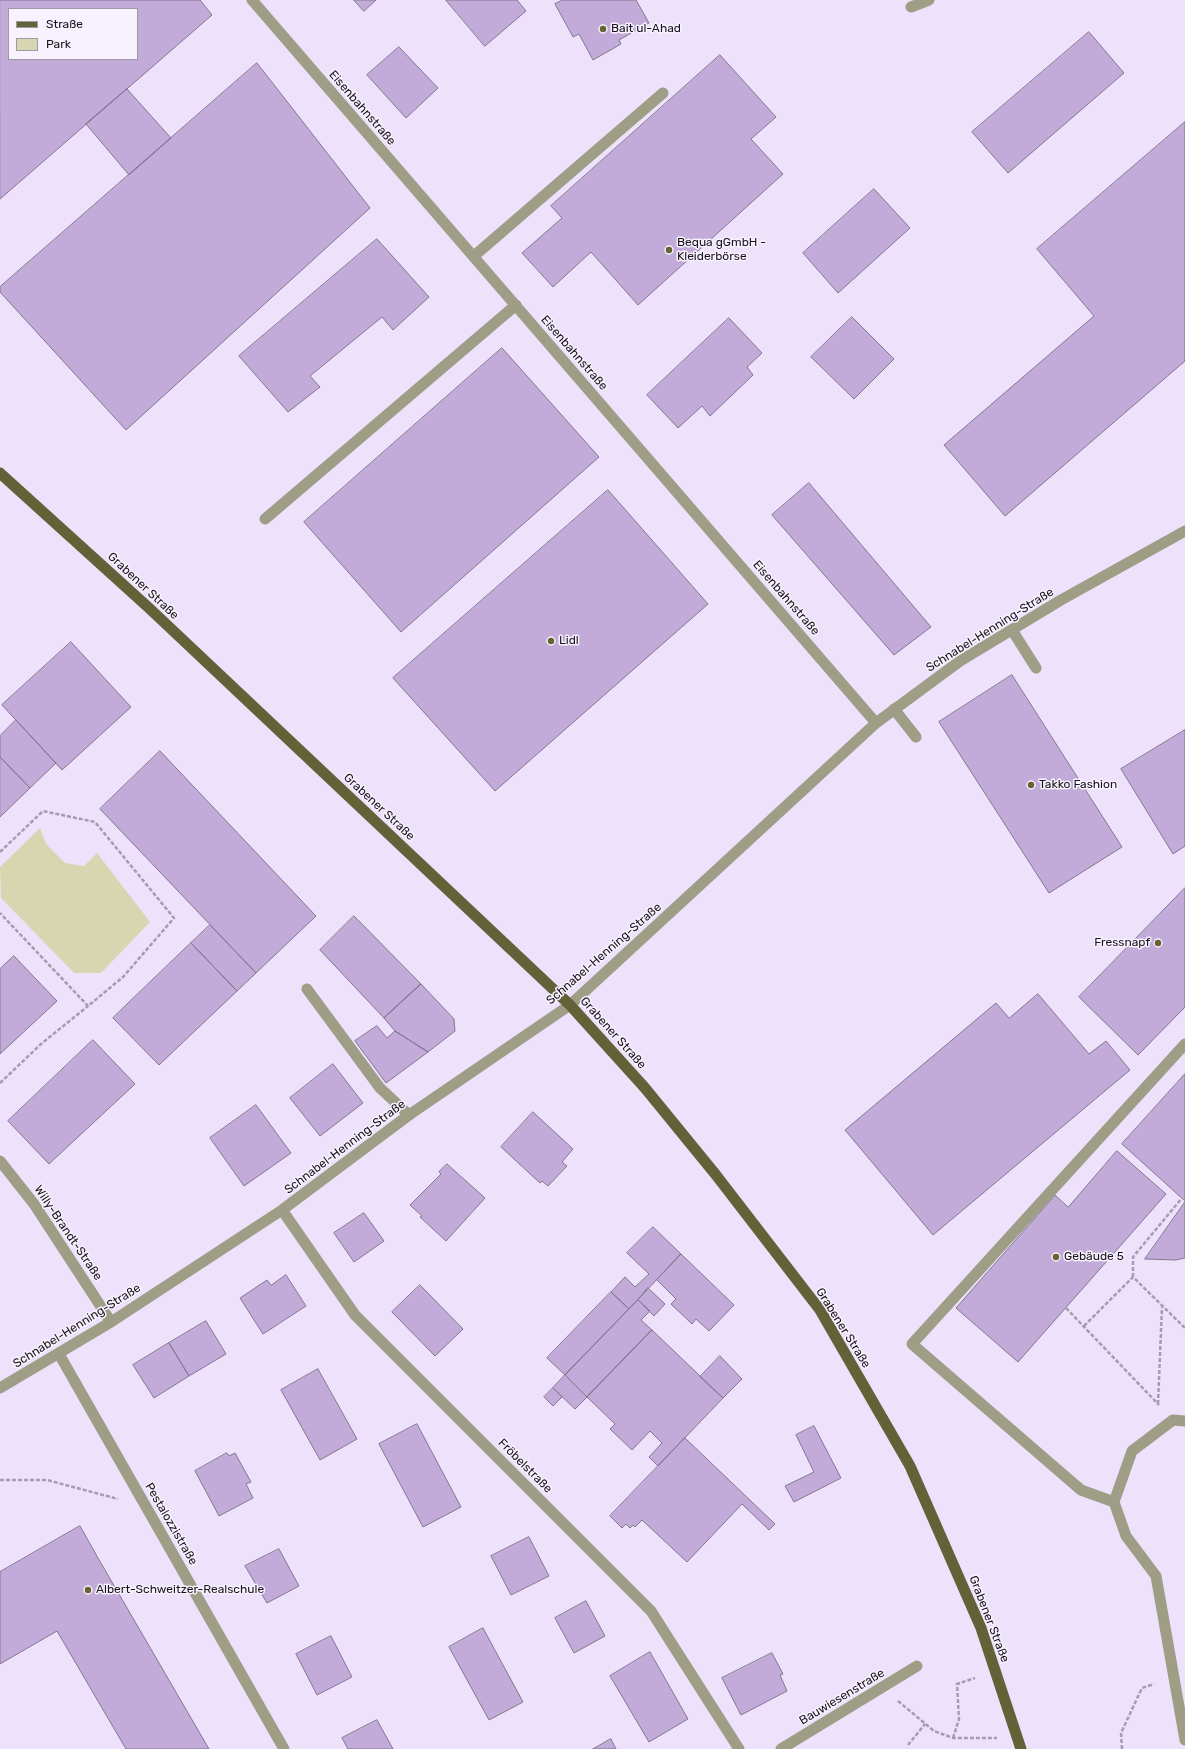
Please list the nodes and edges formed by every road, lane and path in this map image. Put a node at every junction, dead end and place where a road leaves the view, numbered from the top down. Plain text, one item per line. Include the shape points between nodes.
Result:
1 (252, 0) edge
2 (929, 0) edge
3 (911, 7) dead end
4 (663, 93) dead end
5 (474, 256) junction
6 (516, 305) junction
7 (0, 473) edge
8 (265, 519) dead end
9 (1185, 531) edge
10 (1012, 630) junction
11 (1036, 668) dead end
12 (894, 709) junction
13 (876, 723) junction
14 (916, 737) dead end
15 (0, 852) edge
16 (0, 913) edge
17 (307, 989) dead end
18 (570, 1005) junction
19 (88, 1006) junction
20 (1185, 1044) edge
21 (0, 1083) edge
22 (409, 1114) junction
23 (0, 1161) edge
24 (1182, 1198) dead end
25 (282, 1210) junction
26 (1133, 1277) junction
27 (1162, 1306) junction
28 (1066, 1308) dead end
29 (111, 1322) junction
30 (1084, 1326) junction
31 (1185, 1328) edge
32 (59, 1354) junction
33 (0, 1388) edge
34 (1158, 1404) junction
35 (1173, 1420) junction
36 (1185, 1421) edge
37 (0, 1480) edge
38 (1114, 1502) junction
39 (145, 1506) junction
40 (918, 1666) dead end
41 (977, 1677) dead end
42 (1173, 1677) junction
43 (882, 1688) junction
44 (925, 1724) junction
45 (953, 1738) junction
46 (1001, 1738) dead end
47 (1185, 1740) edge
48 (908, 1745) dead end
49 (284, 1749) edge
50 (739, 1749) edge
51 (780, 1749) edge
52 (1021, 1749) edge
53 (1122, 1749) edge

1 - 5 street, Eisenbahnstraße
2 - 3 street
4 - 5 street
5 - 6 street, Eisenbahnstraße
6 - 8 street
6 - 13 street, Eisenbahnstraße
7 - 18 main road, Grabener Straße via 149,608
9 - 10 street, Schnabel-Henning-Straße
10 - 11 street
10 - 12 street, Schnabel-Henning-Straße via 960,661
12 - 13 street, Schnabel-Henning-Straße
12 - 14 street
13 - 18 street, Schnabel-Henning-Straße
15 - 19 path via 43,811 95,822 174,918 123,977
16 - 19 path
17 - 22 street via 380,1088
18 - 22 street, Schnabel-Henning-Straße
18 - 52 main road, Grabener Straße via 650,1094 820,1310 910,1466 981,1628
19 - 21 path via 41,1044
20 - 38 street via 912,1344 1080,1490
22 - 25 street, Schnabel-Henning-Straße
23 - 29 street, Willy-Brandt-Straße via 34,1204
24 - 26 path via 1133,1257
25 - 29 street, Schnabel-Henning-Straße
25 - 50 street, Fröbelstraße via 356,1315 651,1611
26 - 27 path
26 - 30 path
27 - 31 path
27 - 34 path
28 - 30 path
29 - 32 street, Schnabel-Henning-Straße
30 - 34 path
32 - 33 street, Schnabel-Henning-Straße
32 - 39 street, Pestalozzistraße
34 - 35 path
35 - 36 street
35 - 38 street via 1132,1451
37 - 39 path via 47,1480
38 - 42 street via 1126,1536 1156,1576
39 - 49 street, Pestalozzistraße
40 - 43 street, Bauwiesenstraße
41 - 45 path via 957,1684 959,1719
42 - 47 street
42 - 53 path via 1142,1688 1120,1733
43 - 44 path
43 - 51 street, Bauwiesenstraße
44 - 45 path
44 - 48 path
45 - 46 path

